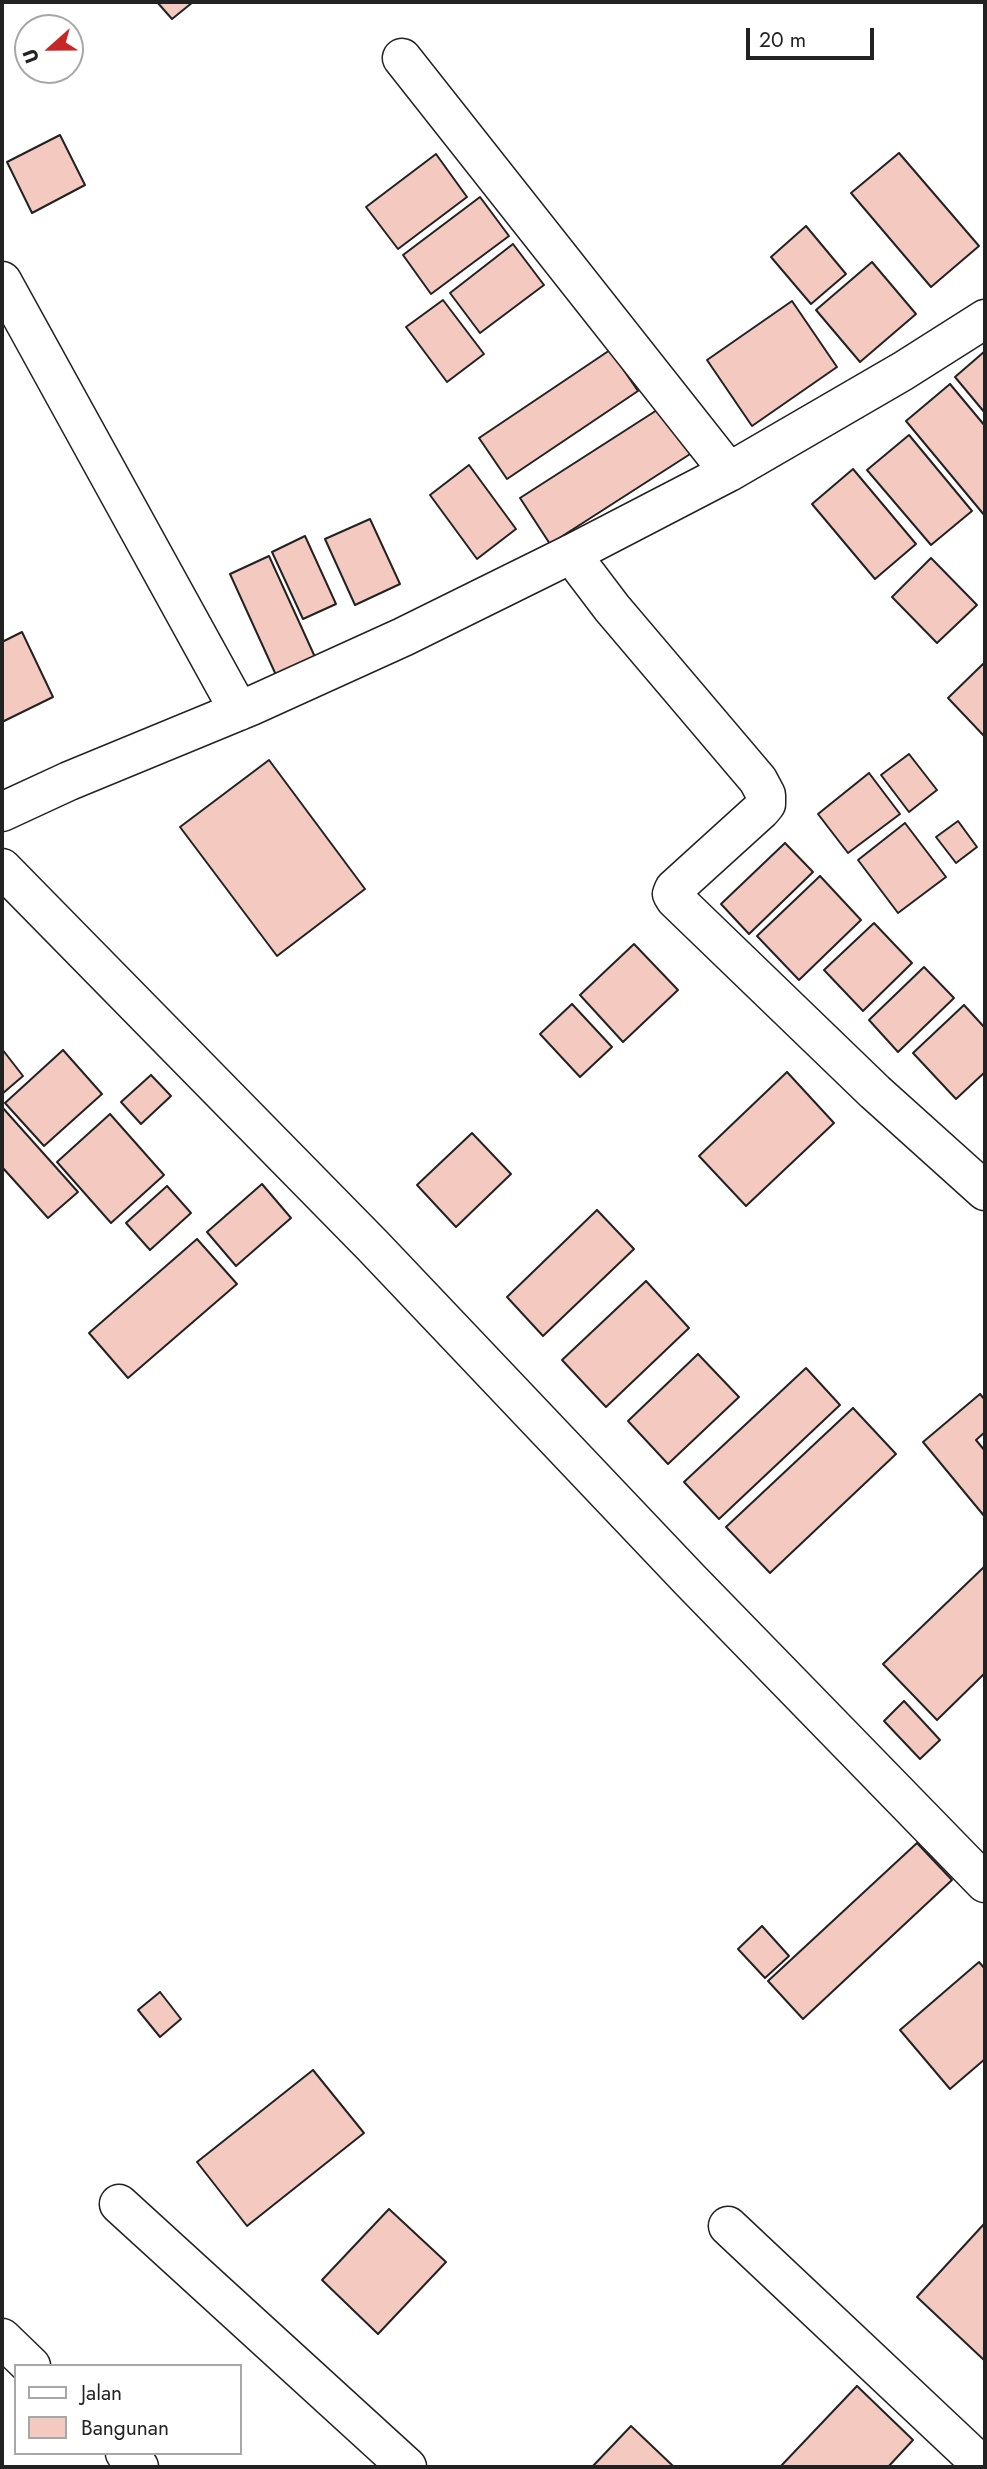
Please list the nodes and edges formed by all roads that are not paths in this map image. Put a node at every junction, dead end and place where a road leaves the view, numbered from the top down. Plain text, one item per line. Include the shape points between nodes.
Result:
1 (402, 58) dead end
2 (2, 281) edge
3 (985, 319) edge
4 (729, 472) junction
5 (570, 555) junction
6 (239, 711) junction
7 (2, 812) edge
8 (2, 868) edge
9 (985, 1191) edge
10 (985, 1883) edge
11 (119, 2204) dead end
12 (729, 2227) dead end
13 (2, 2338) edge
14 (30, 2364) edge
15 (407, 2467) edge
16 (984, 2467) edge

1 - 4 street
2 - 6 street
3 - 4 street
4 - 5 street
5 - 6 street
5 - 9 street via 766,795 761,810 674,888 675,900
6 - 7 street
8 - 10 street
11 - 15 street
12 - 16 street
13 - 14 street

